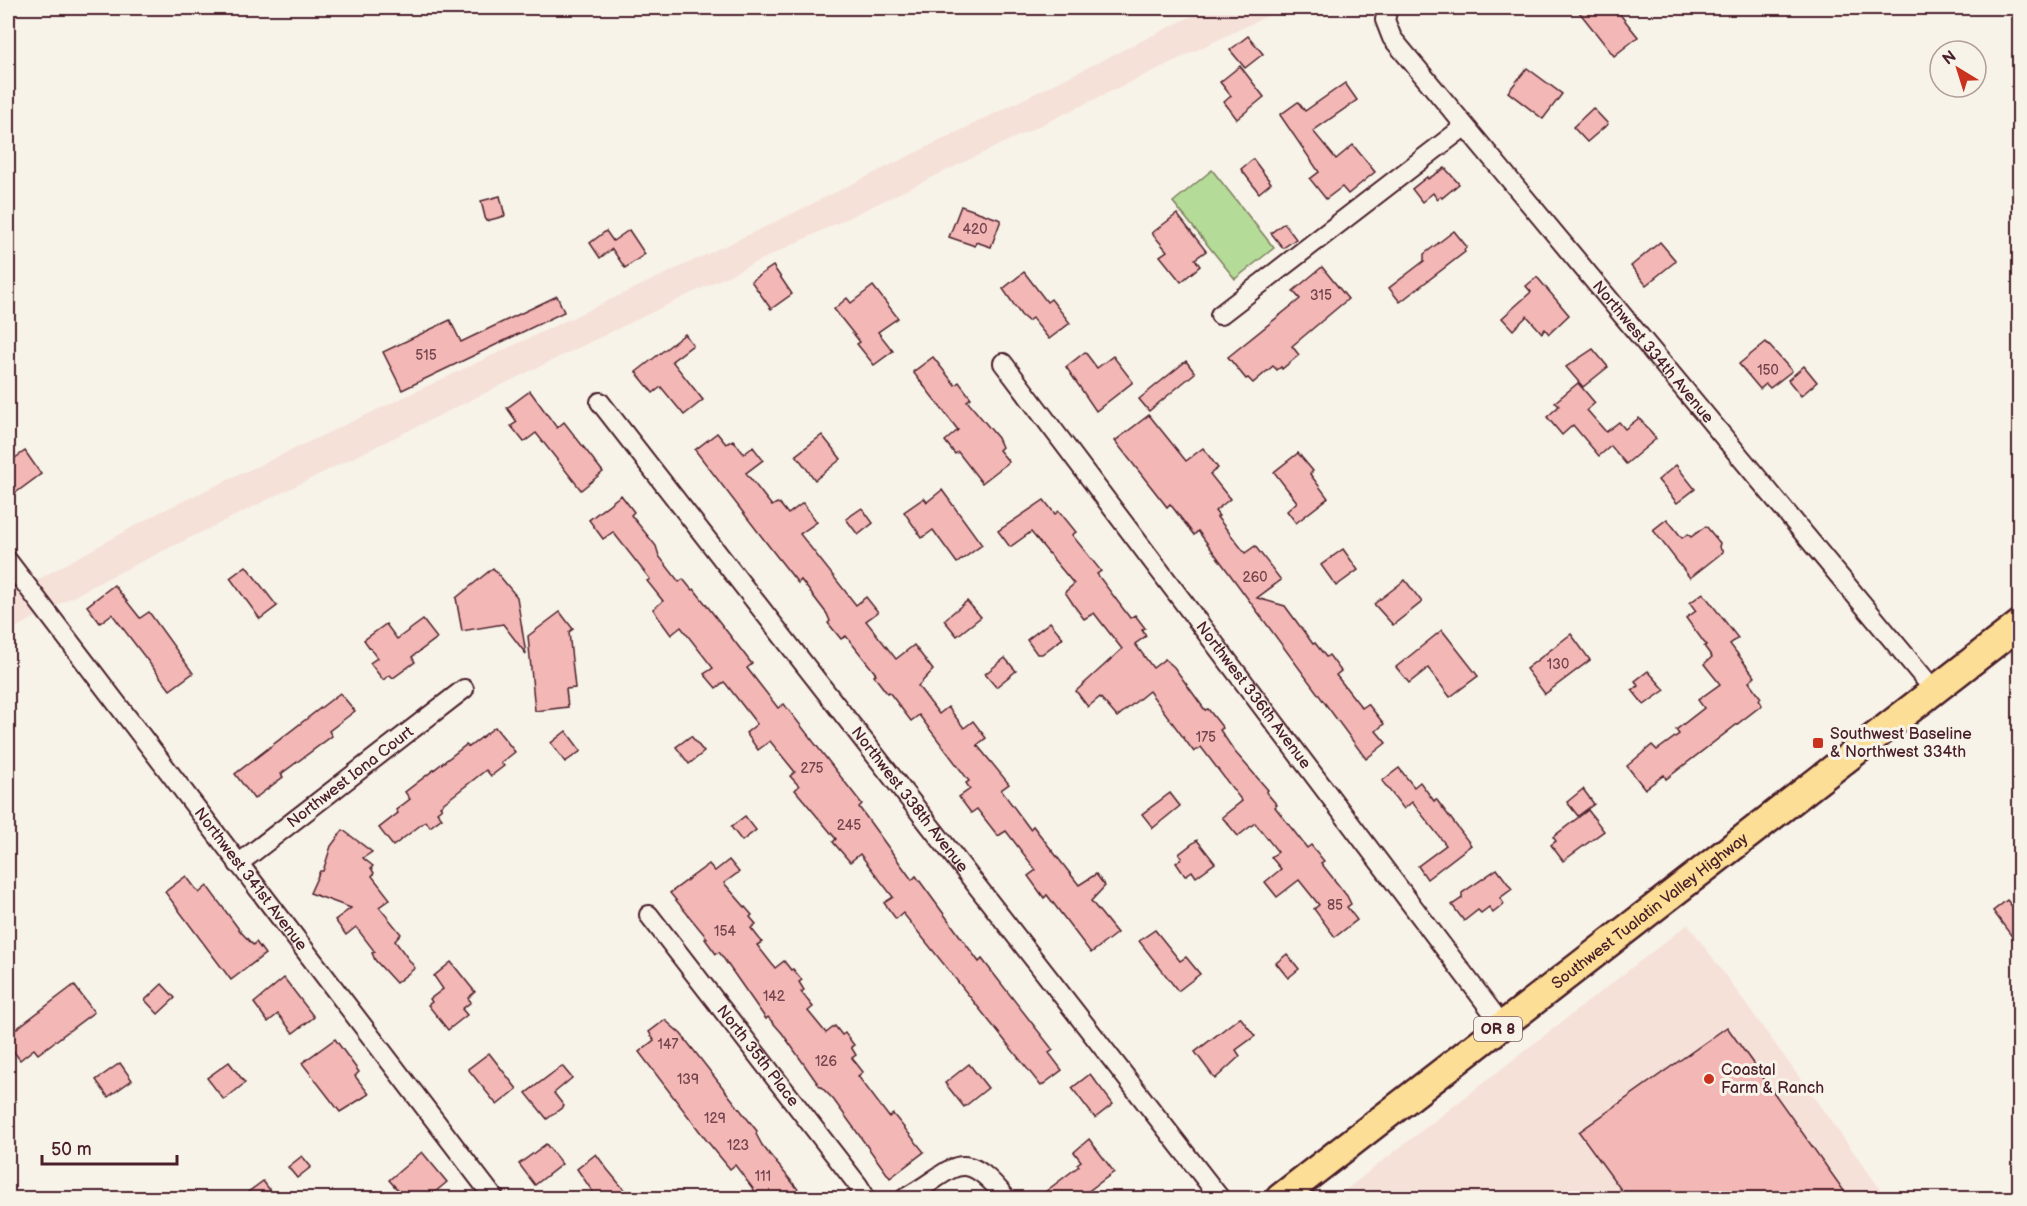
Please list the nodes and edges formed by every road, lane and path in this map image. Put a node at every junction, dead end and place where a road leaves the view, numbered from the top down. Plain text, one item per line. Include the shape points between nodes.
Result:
1 (1388, 8) edge
2 (1464, 127) junction
3 (1220, 315) dead end
4 (1003, 363) dead end
5 (600, 402) dead end
6 (8, 561) edge
7 (2019, 624) edge
8 (464, 689) dead end
9 (1934, 690) junction
10 (238, 864) junction
11 (649, 915) dead end
12 (1503, 1026) junction
13 (494, 1198) edge
14 (866, 1198) edge
15 (905, 1198) edge
16 (1006, 1198) edge
17 (1220, 1198) edge
18 (1280, 1198) edge

1 - 2 street, Northwest 334th Avenue via 1385,20 1392,38
2 - 3 street
2 - 9 street, Northwest 334th Avenue
4 - 12 street, Northwest 336th Avenue
5 - 17 street, Northwest 338th Avenue
6 - 10 street, Northwest 341st Avenue
7 - 9 highway, Southwest Tualatin Valley Highway / OR 8
8 - 10 street, Northwest Iona Court
9 - 12 highway, Southwest Tualatin Valley Highway / OR 8
10 - 13 street, Northwest 341st Avenue
11 - 14 street, North 35th Place
12 - 18 highway, Southwest Tualatin Valley Highway / OR 8
15 - 16 street via 951,1168 966,1165 983,1171

